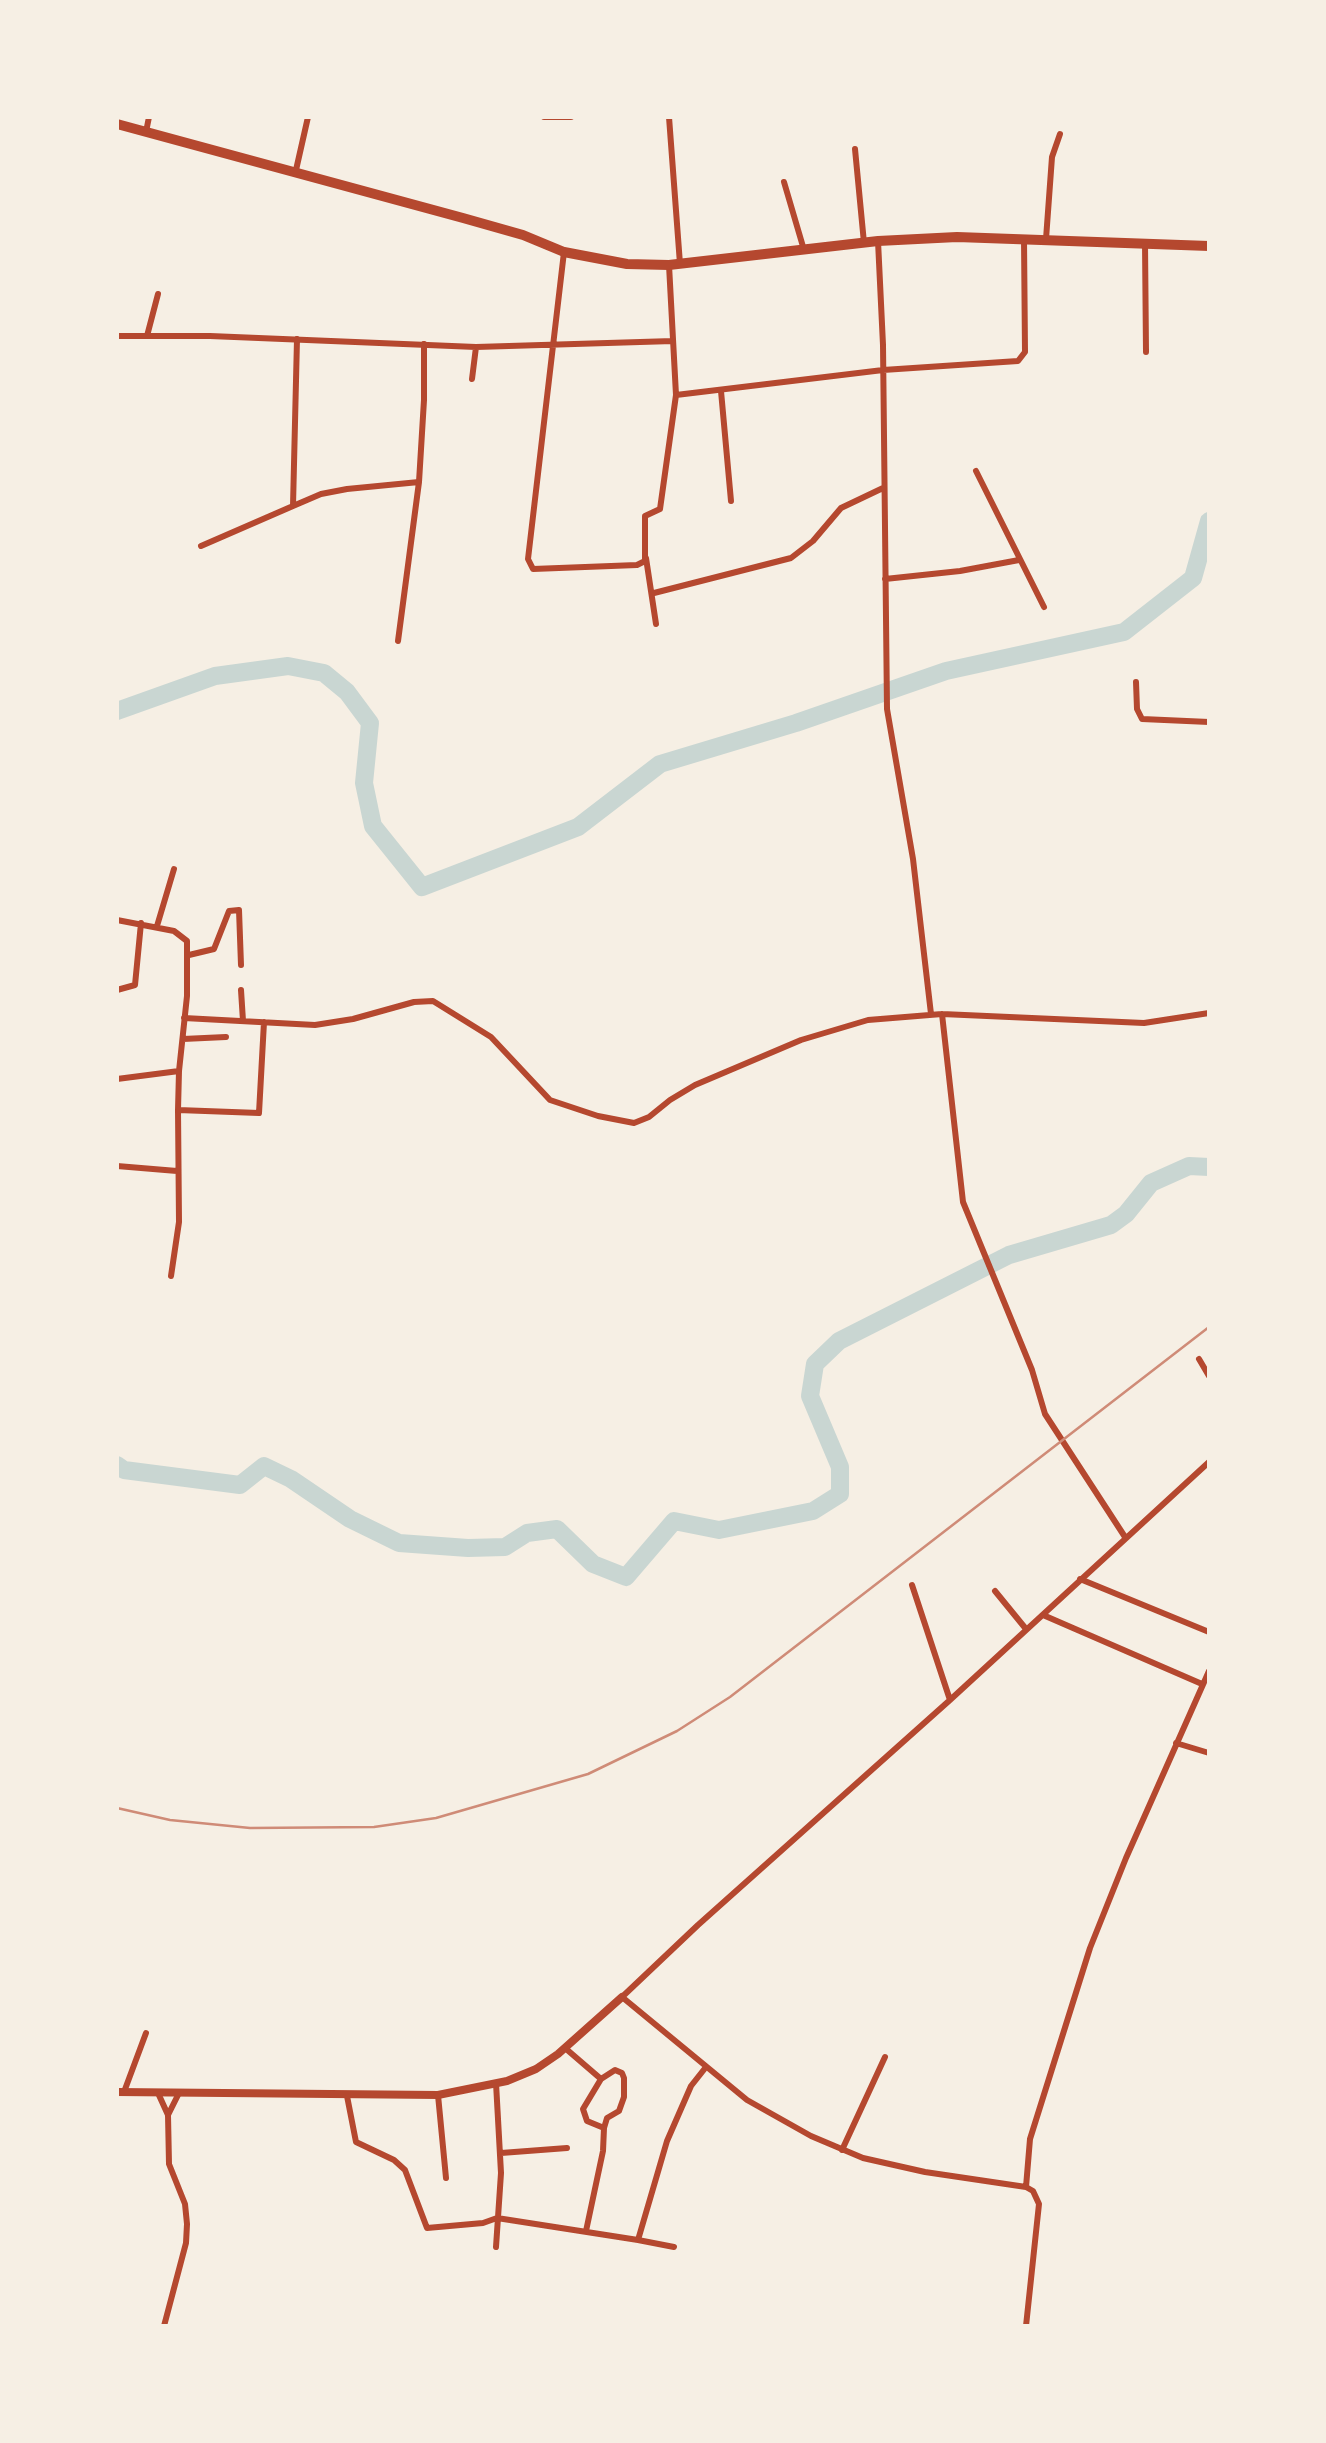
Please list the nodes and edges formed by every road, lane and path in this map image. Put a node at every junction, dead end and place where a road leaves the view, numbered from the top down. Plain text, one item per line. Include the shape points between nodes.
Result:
1 (149, 117) edge
2 (308, 117) edge
3 (545, 117) edge
4 (571, 117) edge
5 (669, 117) edge
6 (117, 124) edge
7 (146, 132) junction
8 (1060, 134) dead end
9 (855, 149) dead end
10 (296, 170) junction
11 (784, 182) dead end
12 (1024, 238) junction
13 (1046, 239) junction
14 (878, 242) junction
15 (864, 243) junction
16 (1145, 243) junction
17 (1209, 246) edge
18 (804, 250) junction
19 (564, 253) junction
20 (675, 265) junction
21 (158, 294) dead end
22 (147, 336) junction
23 (117, 337) edge
24 (297, 339) junction
25 (673, 341) junction
26 (424, 344) junction
27 (553, 344) junction
28 (476, 347) junction
29 (1146, 352) dead end
30 (883, 370) junction
31 (472, 379) dead end
32 (721, 391) junction
33 (676, 395) junction
34 (976, 471) dead end
35 (419, 482) junction
36 (883, 488) junction
37 (731, 501) dead end
38 (293, 506) junction
39 (201, 546) dead end
40 (646, 558) junction
41 (1019, 560) junction
42 (885, 579) junction
43 (654, 593) junction
44 (1044, 607) dead end
45 (656, 624) dead end
46 (398, 641) dead end
47 (1136, 682) dead end
48 (1209, 722) edge
49 (174, 869) dead end
50 (117, 919) edge
51 (141, 922) junction
52 (158, 926) junction
53 (189, 955) junction
54 (241, 965) dead end
55 (117, 990) edge
56 (241, 990) dead end
57 (1209, 1013) edge
58 (931, 1014) junction
59 (942, 1014) junction
60 (184, 1018) junction
61 (243, 1021) junction
62 (264, 1022) junction
63 (226, 1037) dead end
64 (183, 1040) junction
65 (179, 1072) junction
66 (117, 1079) edge
67 (178, 1110) junction
68 (117, 1166) edge
69 (177, 1171) junction
70 (171, 1276) dead end
71 (1199, 1359) dead end
72 (1209, 1376) edge
73 (1209, 1462) edge
74 (1125, 1537) junction
75 (1080, 1579) junction
76 (912, 1585) dead end
77 (995, 1591) dead end
78 (1043, 1615) junction
79 (1026, 1629) junction
80 (1209, 1632) edge
81 (1209, 1671) edge
82 (1202, 1684) junction
83 (950, 1700) junction
84 (1176, 1743) junction
85 (1209, 1753) edge
86 (622, 1997) junction
87 (146, 2033) dead end
88 (565, 2048) junction
89 (885, 2057) dead end
90 (706, 2067) junction
91 (601, 2079) junction
92 (496, 2083) junction
93 (121, 2092) edge
94 (158, 2092) junction
95 (179, 2093) junction
96 (438, 2095) junction
97 (347, 2096) junction
98 (168, 2115) junction
99 (604, 2128) junction
100 (568, 2148) dead end
101 (842, 2150) junction
102 (501, 2153) junction
103 (446, 2178) dead end
104 (1026, 2187) junction
105 (497, 2218) junction
106 (586, 2231) junction
107 (638, 2240) junction
108 (496, 2247) dead end
109 (674, 2247) dead end
110 (164, 2326) edge
111 (1026, 2326) edge

1 - 7 street
2 - 10 street
3 - 4 street
5 - 20 street
6 - 7 highway
7 - 10 highway
8 - 13 street via 1052,157
9 - 15 street
10 - 19 highway via 523,235
11 - 18 street
12 - 13 highway
12 - 14 highway
12 - 30 street via 1023,359
13 - 16 highway
14 - 15 highway
14 - 30 street
15 - 18 highway
16 - 17 highway
16 - 29 street
18 - 20 highway
19 - 20 highway via 627,264
19 - 27 street
20 - 25 street
21 - 22 street
22 - 23 street
22 - 24 street
24 - 26 street
24 - 38 street
25 - 27 street
25 - 33 street
26 - 28 street
26 - 35 street
27 - 28 street
27 - 40 street via 529,566 637,565
28 - 31 street
30 - 32 street
30 - 36 street
32 - 33 street
32 - 37 street
33 - 40 street via 660,509 645,516
34 - 41 street
35 - 38 street via 347,489
35 - 46 street
36 - 42 street
36 - 43 street via 841,508 813,541 791,558
38 - 39 street
40 - 43 street
41 - 42 street
41 - 44 street
42 - 58 street via 887,709 913,859
43 - 45 street
47 - 48 street via 1142,719
49 - 52 street
50 - 51 street
51 - 52 street
51 - 55 street via 135,985
52 - 53 street via 181,934
53 - 54 street via 214,949 229,911 239,910
53 - 60 street
56 - 61 street
57 - 59 street via 1144,1023
58 - 59 street
58 - 62 street via 868,1020 801,1040 695,1085 649,1118 634,1123 550,1100 491,1037 433,1001 315,1025
59 - 74 street via 961,1193 1049,1422
60 - 61 street
60 - 64 street
61 - 62 street
62 - 67 street via 259,1113
63 - 64 street
64 - 65 street
65 - 66 street
65 - 67 street
67 - 69 street
68 - 69 street
69 - 70 street via 180,1222
71 - 72 street
73 - 74 street
74 - 75 street
75 - 78 street
75 - 80 street
76 - 83 street
77 - 79 street
78 - 79 street
78 - 82 street
79 - 83 street
81 - 82 street
82 - 84 street
83 - 86 street
84 - 85 street
84 - 104 street via 1090,1948 1030,2139
86 - 88 street
86 - 90 street
87 - 93 street
88 - 91 street
88 - 92 street via 529,2073
89 - 101 street
90 - 101 street via 766,2112
90 - 107 street via 691,2086 667,2141
91 - 99 street via 589,2095 584,2116
91 - 99 street via 615,2070 624,2078 619,2111 607,2119
92 - 96 street
92 - 102 street
93 - 94 street
94 - 95 street
94 - 98 street
95 - 97 street
95 - 98 street
96 - 97 street
96 - 103 street
97 - 105 street via 356,2142 405,2170 427,2228 483,2224
98 - 110 street via 169,2164 185,2204 187,2224
99 - 106 street
100 - 102 street
101 - 104 street via 925,2172
102 - 105 street
104 - 111 street via 1037,2195 1039,2204
105 - 106 street
105 - 108 street
106 - 107 street
107 - 109 street

